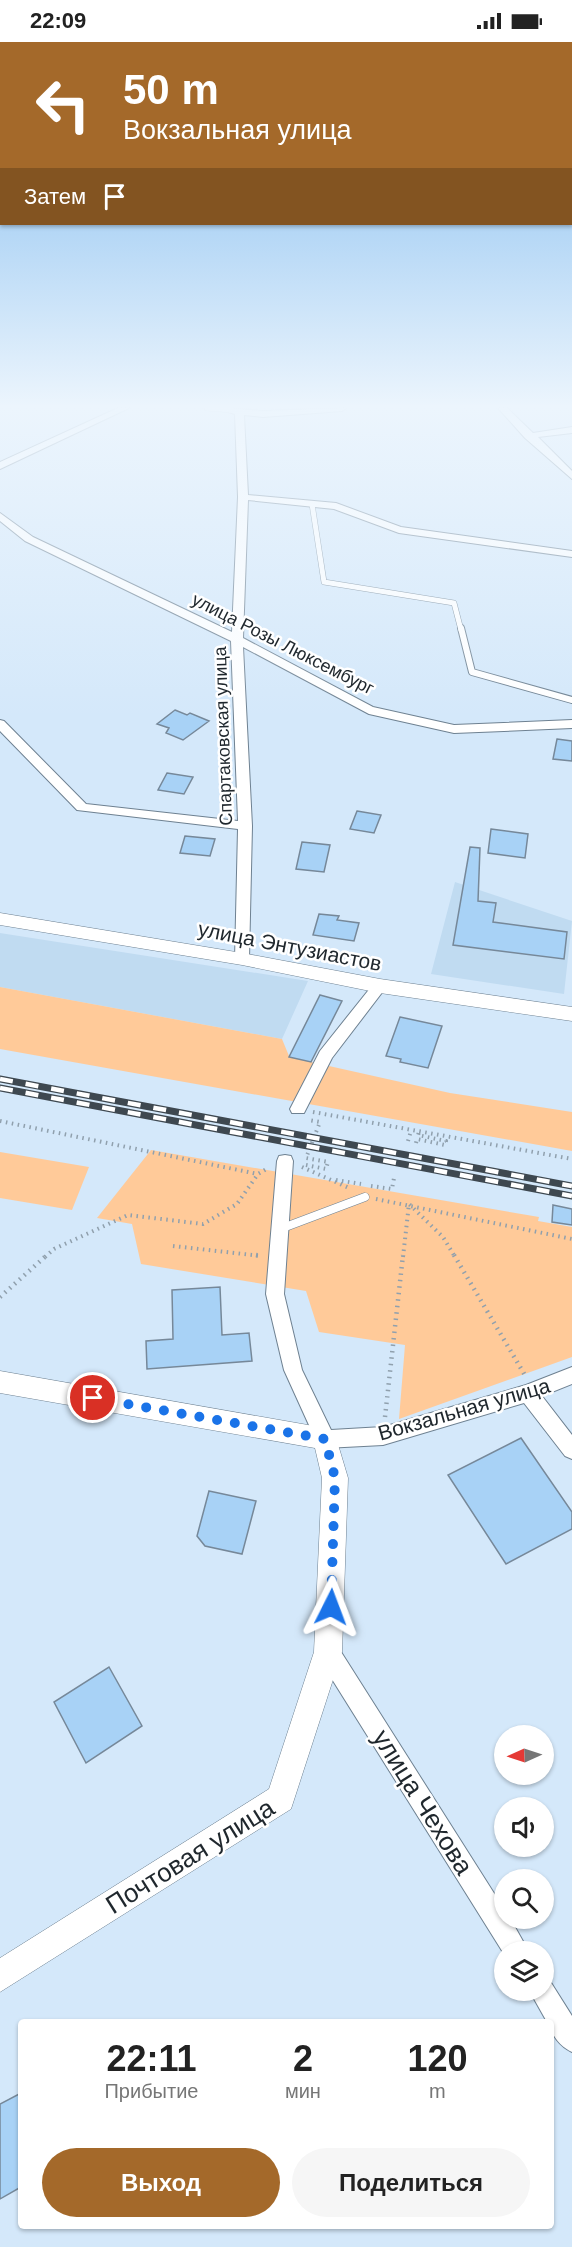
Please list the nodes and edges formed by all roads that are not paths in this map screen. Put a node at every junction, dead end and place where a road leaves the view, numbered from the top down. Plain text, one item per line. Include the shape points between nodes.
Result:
1 (242, 511) edge
2 (313, 511) edge
3 (349, 511) edge
4 (0, 516) edge
5 (572, 554) edge
6 (237, 639) junction
7 (572, 699) edge
8 (0, 724) edge
9 (572, 724) edge
10 (245, 826) junction
11 (0, 919) edge
12 (242, 959) junction
13 (380, 986) junction
14 (572, 1014) edge
15 (298, 1109) road end
16 (285, 1161) road end
17 (365, 1197) dead end
18 (280, 1229) junction
19 (572, 1375) edge
20 (0, 1382) edge
21 (531, 1392) junction
22 (325, 1439) junction
23 (572, 1450) edge
24 (328, 1652) junction
25 (510, 1941) edge
26 (0, 1976) edge
27 (549, 2001) edge
28 (572, 2039) edge

1 - 6 street, Спартаковская улица
2 - 7 lane via 324,582 454,603 472,672
3 - 5 street via 399,530
4 - 6 street, улица Розы Люксембург via 29,539
6 - 9 street, улица Розы Люксембург via 369,710 454,729
6 - 10 street, Спартаковская улица
8 - 10 street via 81,807
10 - 12 street, Спартаковская улица
11 - 12 street, улица Энтузиастов
12 - 13 street, улица Энтузиастов
13 - 14 street, улица Энтузиастов
13 - 15 street via 326,1055
16 - 18 street, Почтовая улица
17 - 18 lane
18 - 22 street, Почтовая улица via 275,1294 293,1370
19 - 21 street, Вокзальная улица
20 - 22 street, Вокзальная улица
21 - 22 street, Вокзальная улица via 383,1436
21 - 23 street
22 - 24 street, Почтовая улица via 335,1478
24 - 25 street, улица Чехова
24 - 26 street, Почтовая улица via 281,1799
27 - 28 street

